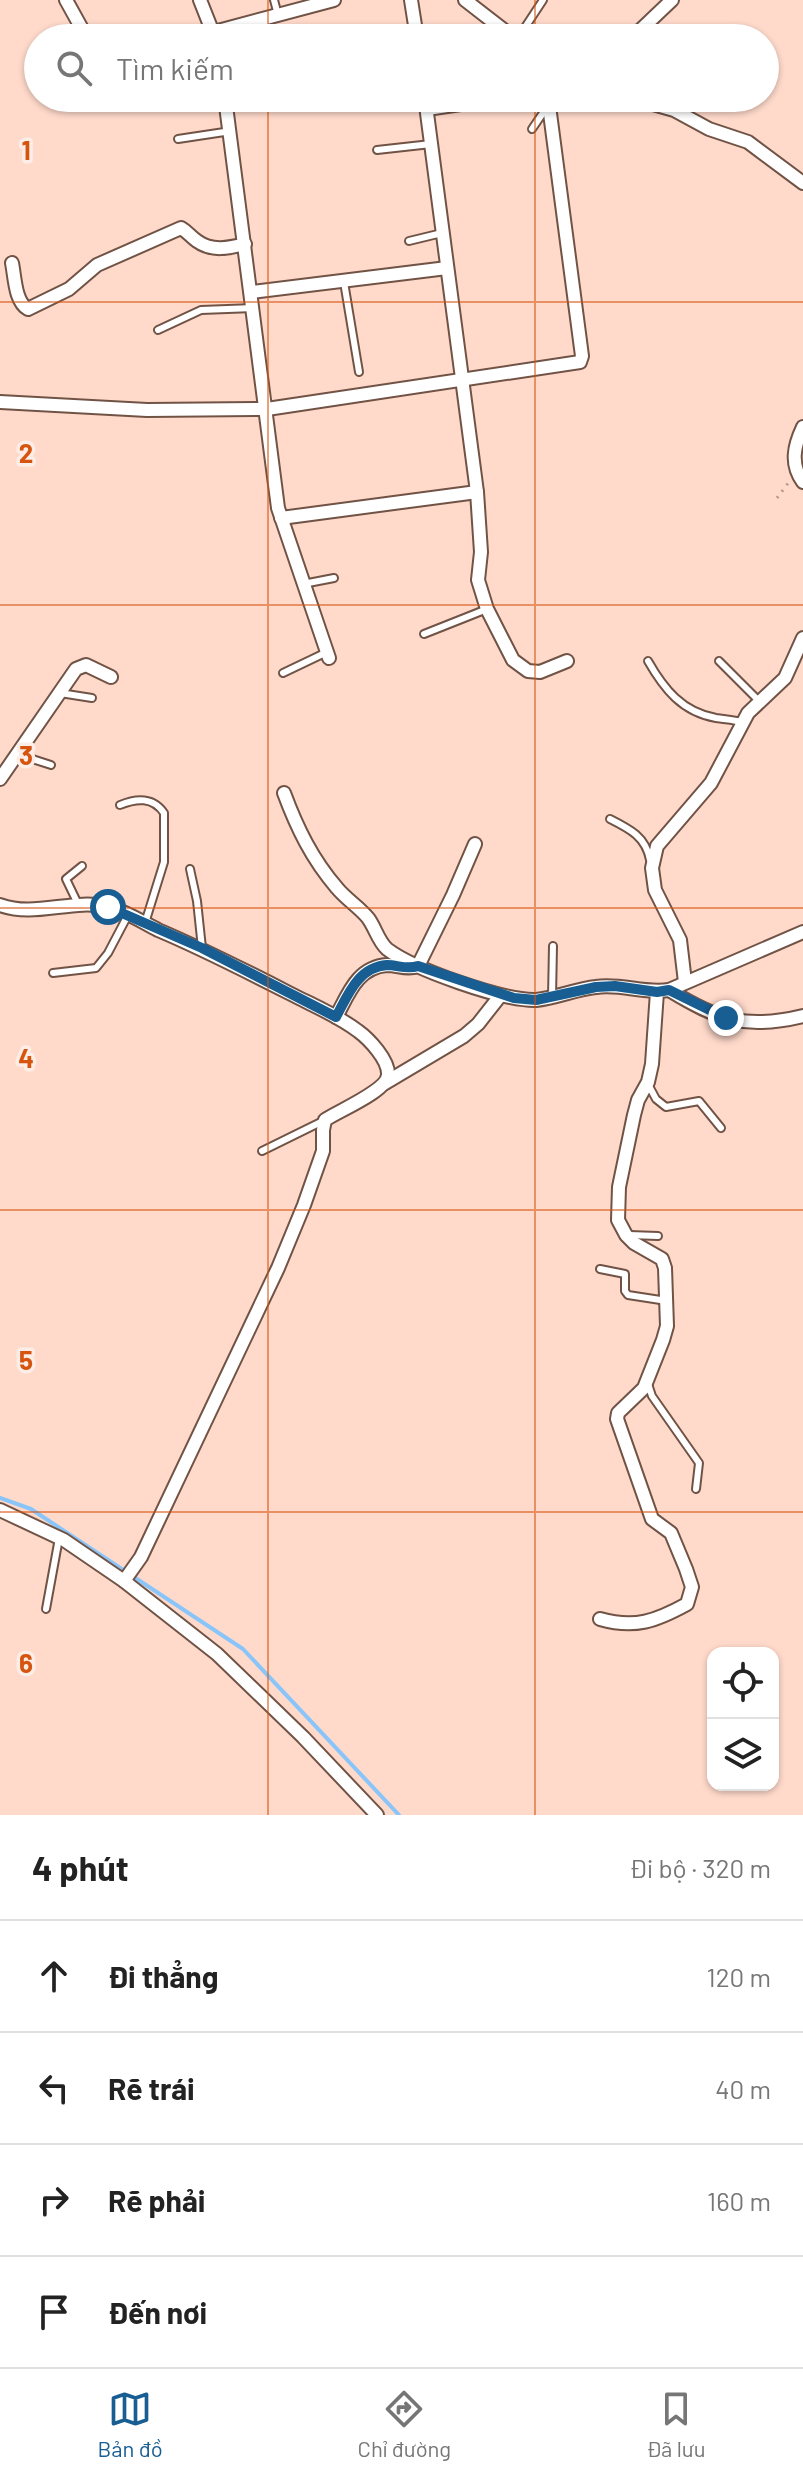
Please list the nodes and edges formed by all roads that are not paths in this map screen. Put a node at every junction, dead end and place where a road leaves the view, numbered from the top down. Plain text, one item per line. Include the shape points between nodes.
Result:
1 (66, 0) edge
2 (200, 0) edge
3 (274, 0) edge
4 (334, 0) edge
5 (411, 0) edge
6 (465, 0) edge
7 (543, 0) edge
8 (672, 0) edge
9 (278, 15) junction
10 (79, 24) edge
11 (210, 24) edge
12 (250, 24) edge
13 (415, 24) edge
14 (497, 24) edge
15 (526, 24) edge
16 (647, 24) edge
17 (228, 112) edge
18 (427, 112) edge
19 (542, 112) edge
20 (549, 112) edge
21 (678, 112) edge
22 (532, 129) dead end
23 (231, 131) junction
24 (178, 139) dead end
25 (431, 144) junction
26 (377, 150) dead end
27 (803, 183) edge
28 (442, 233) junction
29 (409, 241) dead end
30 (245, 244) junction
31 (12, 263) dead end
32 (447, 268) junction
33 (344, 282) junction
34 (252, 292) junction
35 (254, 308) junction
36 (158, 330) dead end
37 (359, 372) dead end
38 (464, 380) junction
39 (0, 402) edge
40 (267, 409) junction
41 (803, 427) edge
42 (800, 478) edge
43 (477, 492) junction
44 (281, 518) junction
45 (334, 578) dead end
46 (303, 584) junction
47 (487, 609) junction
48 (424, 634) dead end
49 (803, 638) edge
50 (328, 655) joint
51 (567, 661) dead end
52 (648, 661) dead end
53 (719, 661) dead end
54 (283, 673) dead end
55 (111, 677) dead end
56 (60, 693) junction
57 (92, 698) dead end
58 (760, 702) junction
59 (742, 722) junction
60 (17, 754) junction
61 (51, 765) dead end
62 (0, 779) edge
63 (284, 793) dead end
64 (120, 805) dead end
65 (610, 819) dead end
66 (475, 844) dead end
67 (82, 866) dead end
68 (652, 868) junction
69 (190, 869) dead end
70 (0, 905) edge
71 (79, 906) junction
72 (128, 915) junction
73 (145, 923) junction
74 (803, 932) edge
75 (553, 946) dead end
76 (202, 948) junction
77 (418, 966) junction
78 (53, 973) dead end
79 (685, 982) junction
80 (663, 991) junction
81 (500, 996) junction
82 (552, 997) junction
83 (803, 1016) edge
84 (336, 1017) junction
85 (648, 1082) junction
86 (385, 1083) junction
87 (325, 1120) junction
88 (721, 1128) dead end
89 (262, 1151) dead end
90 (626, 1235) junction
91 (658, 1236) dead end
92 (600, 1269) dead end
93 (667, 1301) junction
94 (647, 1377) junction
95 (696, 1489) dead end
96 (0, 1510) edge
97 (59, 1537) junction
98 (126, 1579) junction
99 (46, 1609) dead end
100 (600, 1619) dead end
101 (377, 1815) edge

1 - 10 street
2 - 11 street
3 - 9 lane
4 - 9 street
5 - 13 street
6 - 14 street
7 - 15 lane
8 - 16 street
9 - 12 street
17 - 23 street
18 - 25 street
19 - 22 lane
20 - 38 street via 582,359
21 - 27 street via 748,142
23 - 24 lane
23 - 30 street
25 - 26 lane
25 - 28 street
28 - 29 lane
28 - 32 street
30 - 31 street via 213,248 181,228 97,265 69,289 28,309 20,300
30 - 34 street
32 - 33 street
32 - 38 street
33 - 34 street
33 - 37 lane
34 - 35 street
35 - 36 lane via 201,310
35 - 40 street
38 - 40 street
38 - 43 street
39 - 40 street via 147,410
40 - 44 street
41 - 42 street via 794,456
43 - 44 street
43 - 47 street via 478,580
44 - 46 street
45 - 46 lane
46 - 50 street
47 - 48 lane
47 - 51 street via 522,668 540,672
49 - 58 street via 785,678
50 - 54 lane
52 - 59 lane via 688,709
53 - 58 lane
55 - 56 street via 81,666
56 - 57 lane
56 - 60 street
58 - 59 street
59 - 68 street via 711,783 657,846
60 - 61 lane
60 - 62 street
63 - 77 street via 297,829 339,890 368,917 383,945
64 - 73 lane via 137,798 158,805 164,813 164,862
65 - 68 lane via 646,843
66 - 77 street
67 - 71 lane via 66,879
68 - 79 street via 655,890 680,940
69 - 76 lane
70 - 71 street via 25,910
71 - 72 street via 108,907
72 - 73 street
72 - 78 lane via 96,968
73 - 76 street
74 - 79 street
75 - 82 lane
76 - 84 street
77 - 81 street
77 - 84 street via 367,971
79 - 80 street
80 - 82 street via 605,986
80 - 83 street via 742,1023
80 - 85 street
81 - 82 street
81 - 86 street via 464,1036
84 - 86 street via 371,1042 385,1065
85 - 88 lane via 661,1104 699,1101
85 - 90 street via 638,1100 619,1187 618,1220
86 - 87 street
87 - 89 lane
87 - 98 street via 323,1151 278,1268
90 - 91 lane
90 - 93 street via 662,1259
92 - 93 lane via 625,1274 628,1295
93 - 94 street via 667,1326
94 - 95 lane via 648,1389 699,1463
94 - 100 street via 639,1395 618,1413 618,1425 652,1519 671,1533 691,1596 687,1604 640,1624
96 - 97 street
97 - 98 street
97 - 99 lane
98 - 101 street via 217,1654

